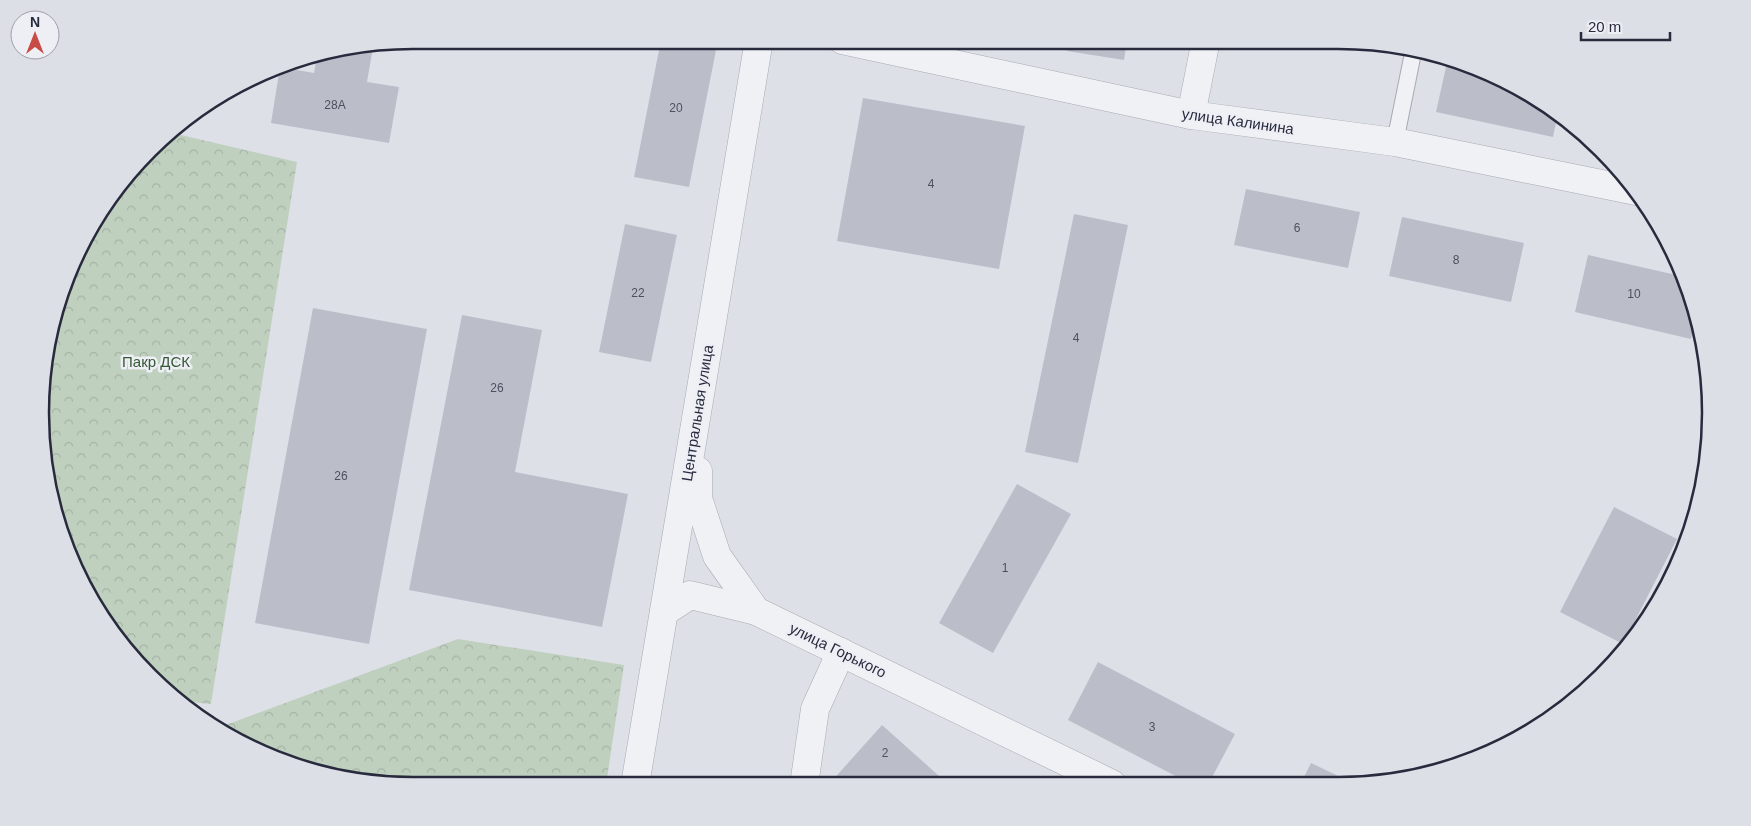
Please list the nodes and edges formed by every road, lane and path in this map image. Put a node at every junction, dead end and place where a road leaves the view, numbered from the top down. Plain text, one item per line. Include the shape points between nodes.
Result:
1 (758, 49) edge
2 (884, 49) edge
3 (1204, 49) edge
4 (1412, 57) edge
5 (1190, 115) junction
6 (1395, 142) junction
7 (1625, 189) edge
8 (697, 412) junction
9 (756, 611) junction
10 (664, 612) junction
11 (841, 652) junction
12 (637, 777) edge
13 (805, 777) edge
14 (1098, 777) edge

1 - 8 street, Центральная улица
2 - 5 street, улица Калинина
3 - 5 street
4 - 6 lane
5 - 6 street, улица Калинина
6 - 7 street, улица Калинина
8 - 9 street, улица Горького via 698,498 717,556
8 - 10 street, Центральная улица
9 - 10 street via 690,595
9 - 11 street, улица Горького
10 - 12 street, Центральная улица
11 - 13 street via 814,709
11 - 14 street, улица Горького

